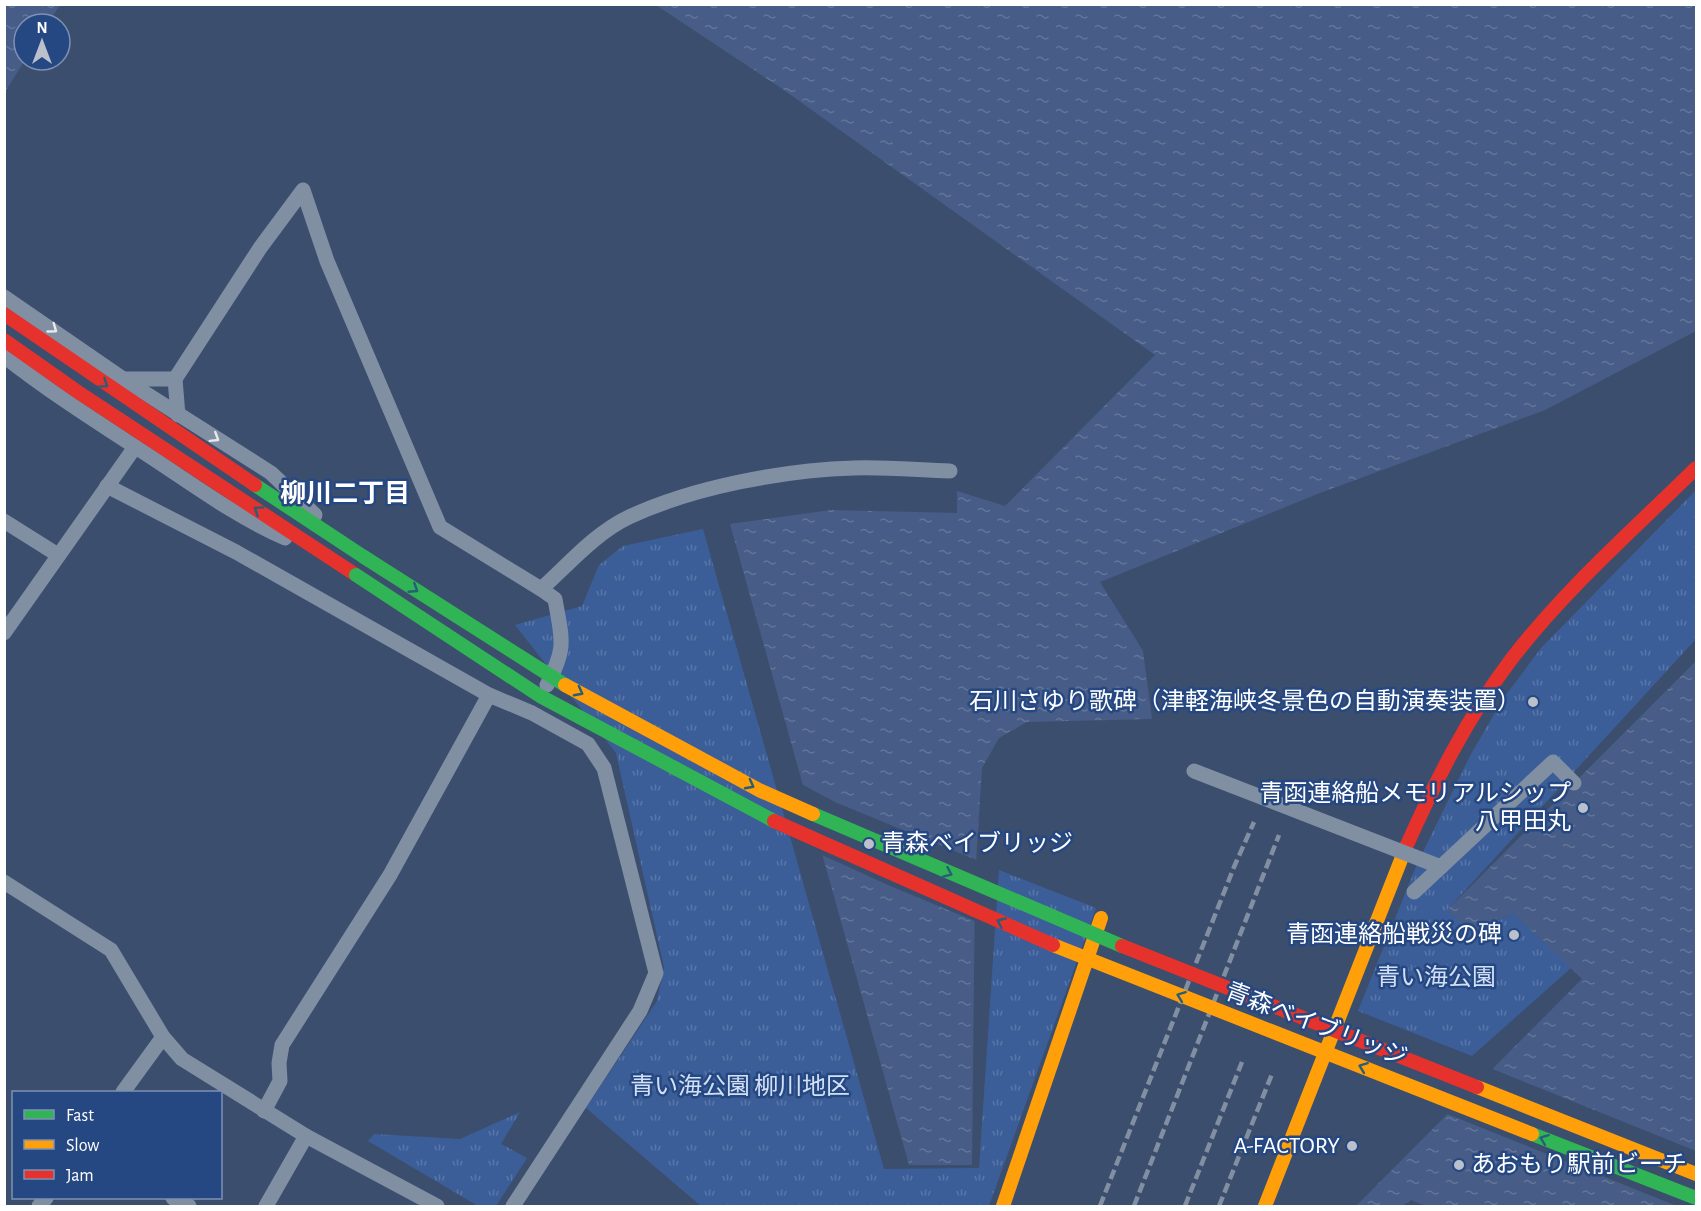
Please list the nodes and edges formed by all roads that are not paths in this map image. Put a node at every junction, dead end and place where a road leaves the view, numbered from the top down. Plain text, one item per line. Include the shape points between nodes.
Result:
1 (4, 297) edge
2 (4, 314) edge
3 (4, 340) edge
4 (4, 356) edge
5 (123, 379) junction
6 (175, 379) junction
7 (178, 415) junction
8 (135, 447) junction
9 (1696, 468) edge
10 (950, 471) dead end
11 (107, 486) junction
12 (4, 521) edge
13 (348, 546) junction
14 (324, 554) junction
15 (58, 555) junction
16 (541, 589) junction
17 (4, 633) edge
18 (489, 695) junction
19 (532, 713) junction
20 (1194, 771) dead end
21 (1574, 783) dead end
22 (1441, 867) junction
23 (4, 882) edge
24 (1414, 892) dead end
25 (1101, 918) dead end
26 (163, 1037) junction
27 (124, 1091) edge
28 (264, 1111) junction
29 (306, 1136) junction
30 (1696, 1174) edge
31 (1696, 1198) edge
32 (266, 1206) edge
33 (437, 1206) edge
34 (513, 1206) edge
35 (1003, 1206) edge
36 (1265, 1206) edge

1 -> 5 street
2 -> 13 street, 青森ベイブリッジ
14 -> 3 street, 青森ベイブリッジ
4 - 8 street
5 - 6 street
5 - 7 street
6 - 7 street
6 - 16 street via 260,248 303,190 327,261 440,527
7 -> 13 street via 271,473
8 - 11 street
8 - 14 street via 257,526
9 - 36 street via 1556,609 1511,660 1471,717 1392,879
10 - 16 street via 855,468 775,474 680,498 628,518 602,534
11 - 15 street
11 - 18 street via 236,552
12 - 15 street
13 -> 30 street, 青森ベイブリッジ, bridge via 554,679 762,791 1065,924
31 -> 14 street, 青森ベイブリッジ, bridge via 1056,947 752,811 540,696
15 - 17 street
16 - 19 street via 555,599 562,640 560,659
18 - 19 street
18 - 28 street via 390,875 282,1045 280,1081
19 - 34 street via 588,744 604,768 656,973 640,1011
20 - 22 street, bridge
21 - 22 street via 1553,762
22 - 24 street
23 - 26 street via 111,950
25 - 35 street
26 - 27 street
26 - 28 street via 182,1059
28 - 29 street
29 - 32 street
29 - 33 street

